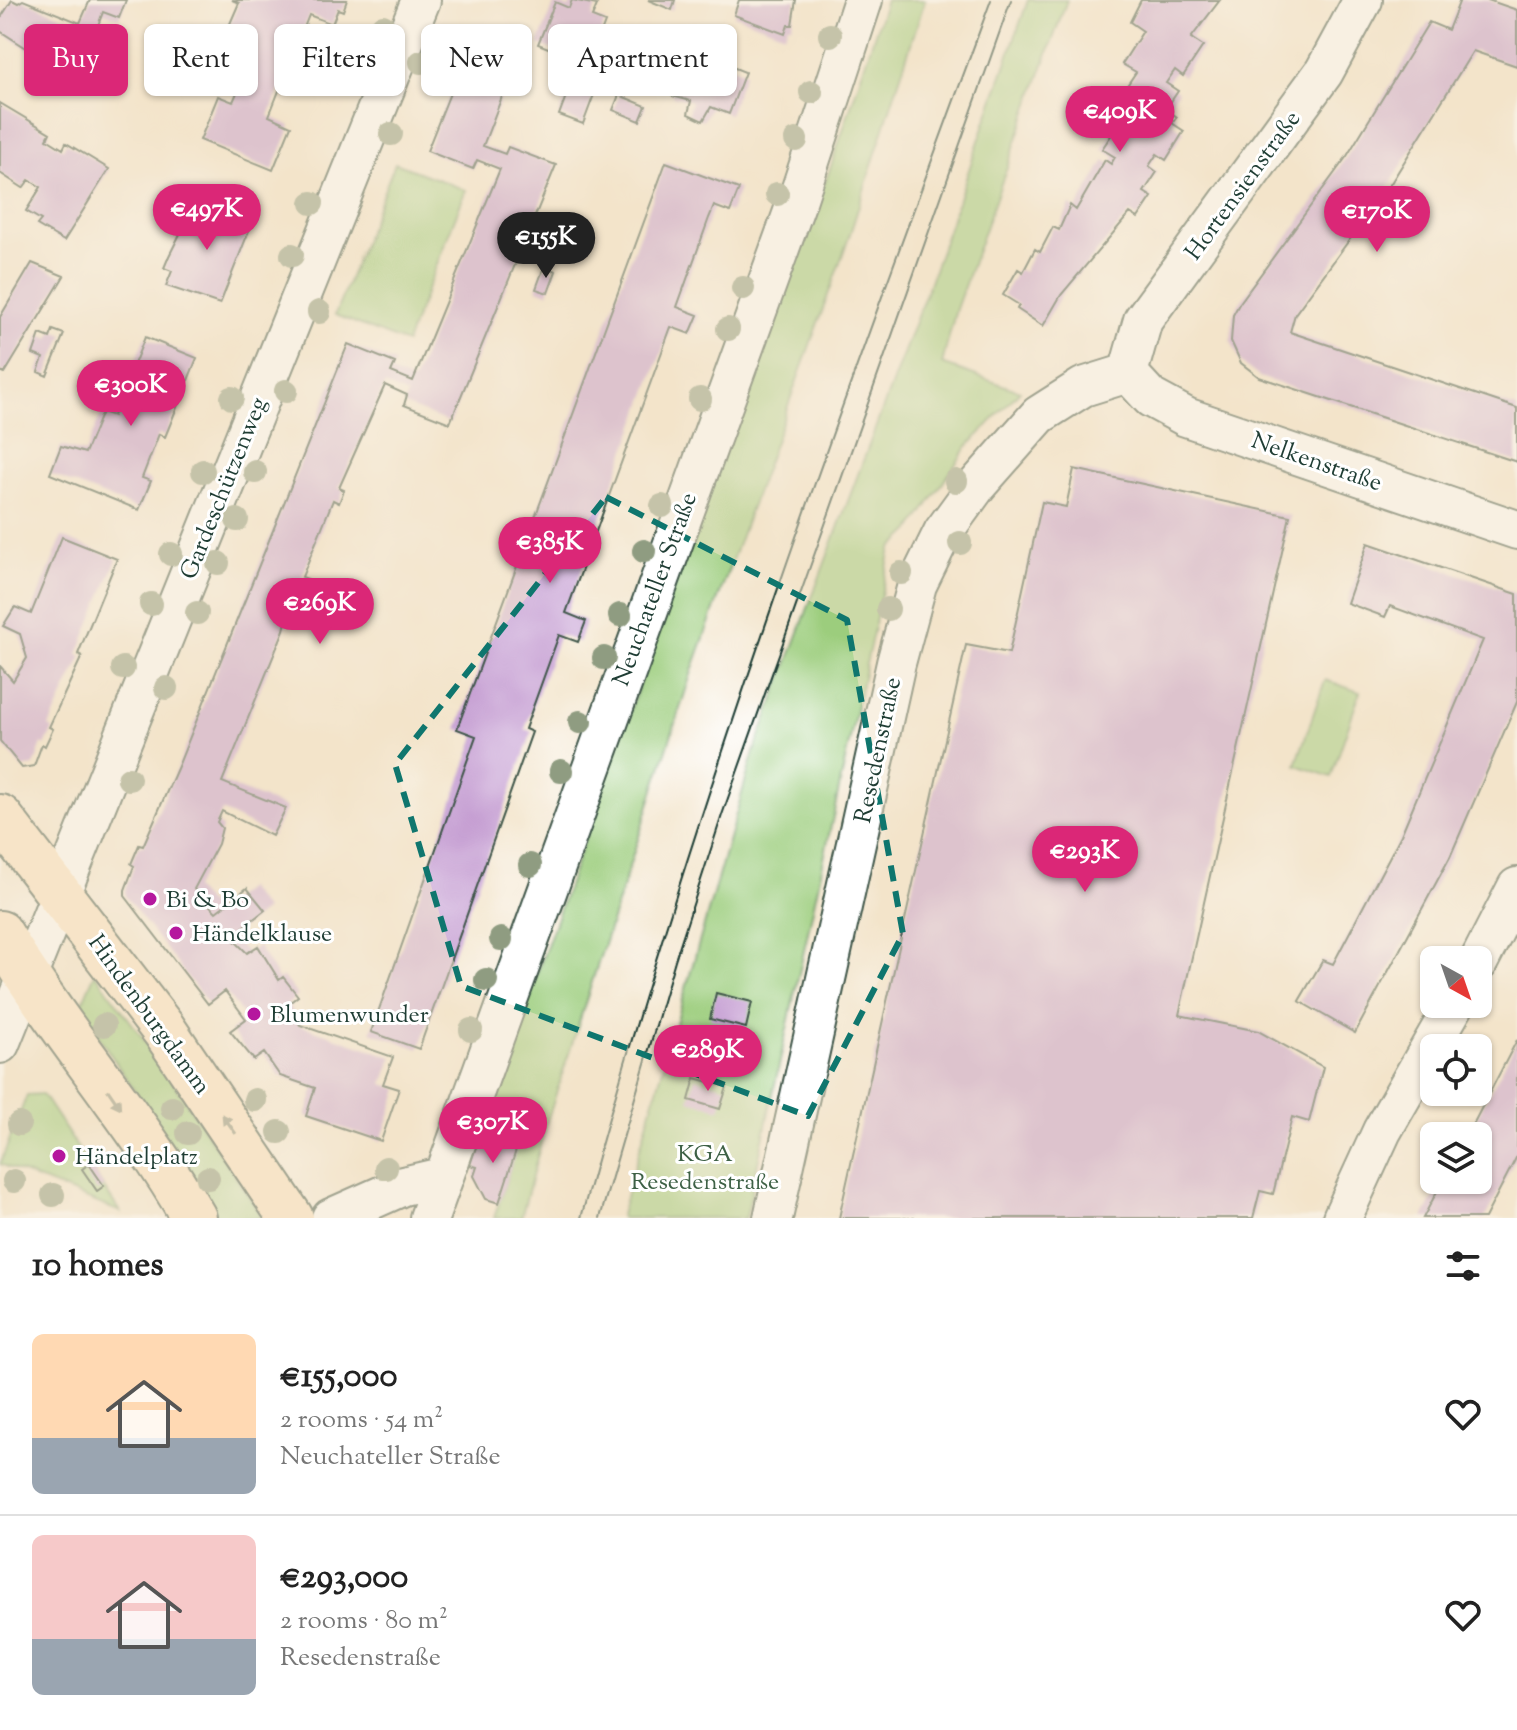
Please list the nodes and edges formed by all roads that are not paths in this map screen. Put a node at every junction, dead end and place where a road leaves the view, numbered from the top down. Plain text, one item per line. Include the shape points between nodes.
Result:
1 (421, 0) edge
2 (863, 0) edge
3 (1363, 0) edge
4 (1128, 373) junction
5 (1517, 530) edge
6 (0, 817) edge
7 (1517, 887) edge
8 (60, 892) junction
9 (0, 933) edge
10 (1487, 946) edge
11 (26, 977) junction
12 (1447, 1018) edge
13 (0, 1044) edge
14 (442, 1177) junction
15 (194, 1218) edge
16 (291, 1218) edge
17 (331, 1218) edge
18 (429, 1218) edge
19 (773, 1218) edge
20 (1342, 1218) edge

1 - 8 street, Gardeschützenweg
2 - 14 street, Neuchateller Straße via 797,201
3 - 4 street, Hortensienstraße via 1324,72 1143,320
4 - 5 street, Nelkenstraße via 1151,398 1186,417
4 - 19 street, Resedenstraße via 1083,387 1039,415 950,522 917,585
6 - 8 main road, Hindenburgdamm
7 - 10 street
8 - 11 street, Gardeschützenweg
16 -> 8 main road, Hindenburgdamm via 164,1030
9 - 11 main road
11 - 13 street, Gardeschützenweg
11 -> 15 main road
12 - 20 street via 1382,1131
14 - 17 street via 403,1186
14 - 18 street, Neuchateller Straße

